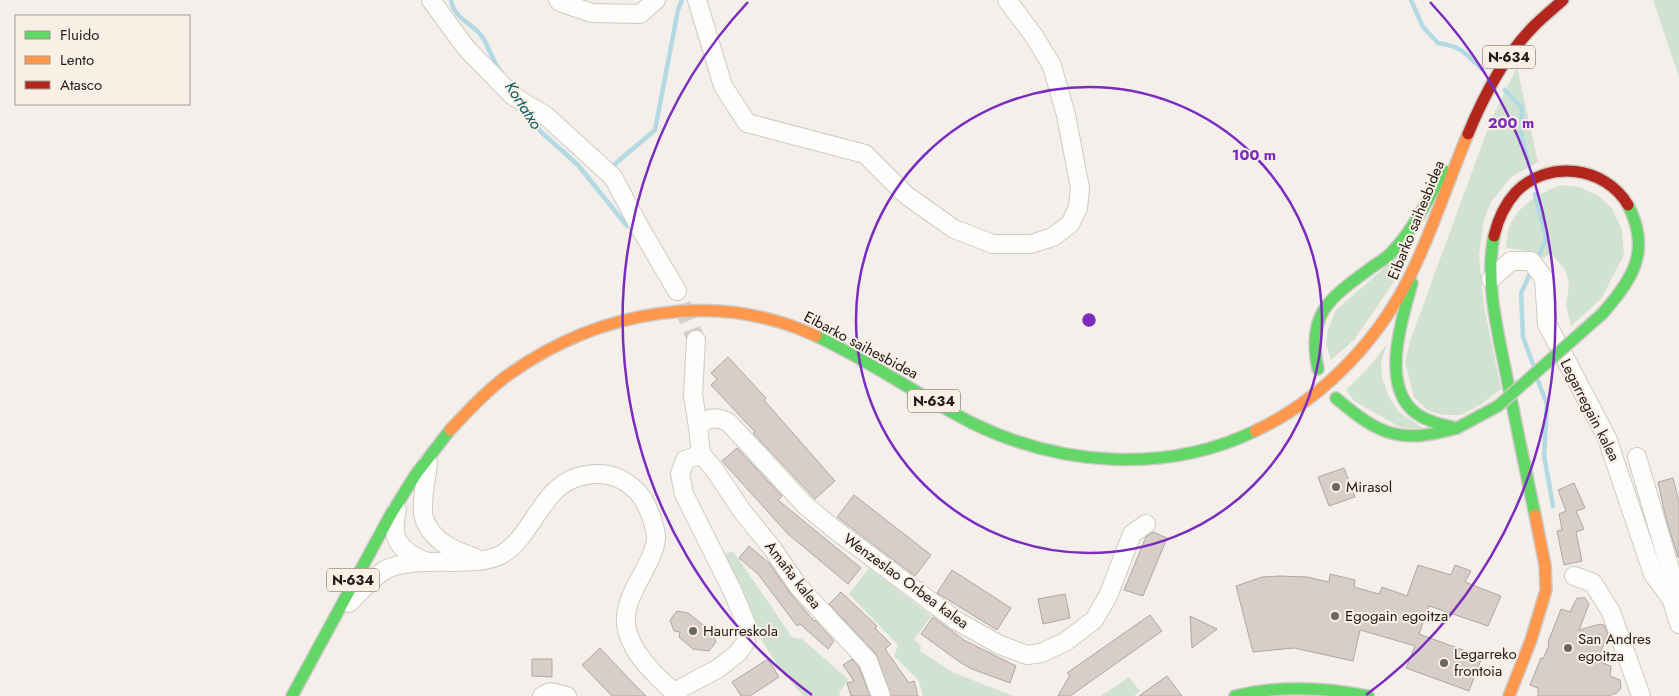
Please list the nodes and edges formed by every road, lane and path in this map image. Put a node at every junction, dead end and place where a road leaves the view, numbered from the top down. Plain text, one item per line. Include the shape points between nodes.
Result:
1 (431, 0) edge
2 (558, 0) edge
3 (656, 0) edge
4 (697, 0) edge
5 (1007, 0) edge
6 (1563, 0) edge
7 (1470, 125) junction
8 (1417, 263) junction
9 (1491, 279) junction
10 (677, 291) tunnel mouth
11 (696, 340) tunnel mouth
12 (1318, 369) dead end
13 (1336, 398) dead end
14 (698, 427) junction
15 (1457, 428) junction
16 (701, 454) junction
17 (429, 456) junction
18 (1637, 457) dead end
19 (405, 490) junction
20 (1146, 524) dead end
21 (394, 527) junction
22 (434, 533) junction
23 (374, 541) junction
24 (484, 560) junction
25 (430, 563) junction
26 (1574, 576) dead end
27 (1676, 600) edge
28 (332, 620) junction
29 (1679, 624) edge
30 (676, 694) edge
31 (292, 696) edge
32 (542, 696) edge
33 (567, 696) edge
34 (881, 696) edge
35 (1235, 696) edge
36 (1368, 696) edge
37 (1510, 696) edge
38 (1641, 696) edge

1 - 10 street via 466,48 513,96 545,115 613,177
2 - 3 street via 592,13 640,14
4 - 5 street via 723,86 747,123 865,154 906,195 954,229 993,244 1031,244 1053,237 1070,224 1078,208 1080,188 1066,115 1052,66
6 - 7 main road, Eibarko saihesbidea / N-634 via 1520,41 1491,84
7 - 8 main road, Eibarko saihesbidea / N-634
7 - 12 main road via 1410,230 1389,254 1334,297 1321,312 1314,331 1313,352
8 - 15 main road via 1396,347 1398,380 1404,401 1411,410 1433,422
8 - 17 main road, Eibarko saihesbidea / N-634 via 1392,309 1342,370 1275,421 1248,435 1195,452 1142,460 1071,457 977,425 800,328 726,311 691,311 648,313 618,320 544,350 473,403
9 - 15 main road, bridge via 1497,221 1507,202 1535,178 1572,170 1588,173 1607,181 1621,193 1631,209 1640,244 1638,264 1630,280 1602,314 1498,406
9 - 27 street, Legarregain kalea via 1511,261 1531,261 1544,278 1547,324 1607,438 1654,574
9 - 37 main road via 1507,378 1545,565 1546,590
11 - 14 street via 693,395
13 - 15 main road via 1354,414 1384,432 1423,437
14 - 16 street
14 - 20 street, Wenzeslao Orbea kalea via 704,420 712,418 729,423 805,505 834,529 956,621 1026,655 1041,653 1065,642 1094,620 1108,596 1132,534
16 - 30 street via 685,460 680,474 684,494 732,590 747,626 746,641 719,668
16 - 34 street, Amaña kalea via 798,586 868,661
17 - 19 main road, Eibarko saihesbidea / N-634
17 - 22 street via 424,512 425,521
18 - 27 street
19 - 21 street
19 - 23 main road, Eibarko saihesbidea / N-634
21 - 22 street via 416,525
21 - 23 street
21 - 25 street via 396,539 404,550
22 - 24 street via 449,548
23 - 28 main road, Eibarko saihesbidea / N-634
24 - 25 street
24 - 30 street via 504,554 523,536 552,494 568,481 586,474 606,474 625,481 647,504 656,535 653,551 628,606 628,637 638,654
25 - 28 street via 402,564 385,570
26 - 38 street via 1593,583 1611,612
27 - 29 street, Legarregain kalea
28 - 31 main road, Eibarko saihesbidea / N-634
32 - 33 street via 550,692
35 - 36 main road via 1247,692 1309,688 1344,690

